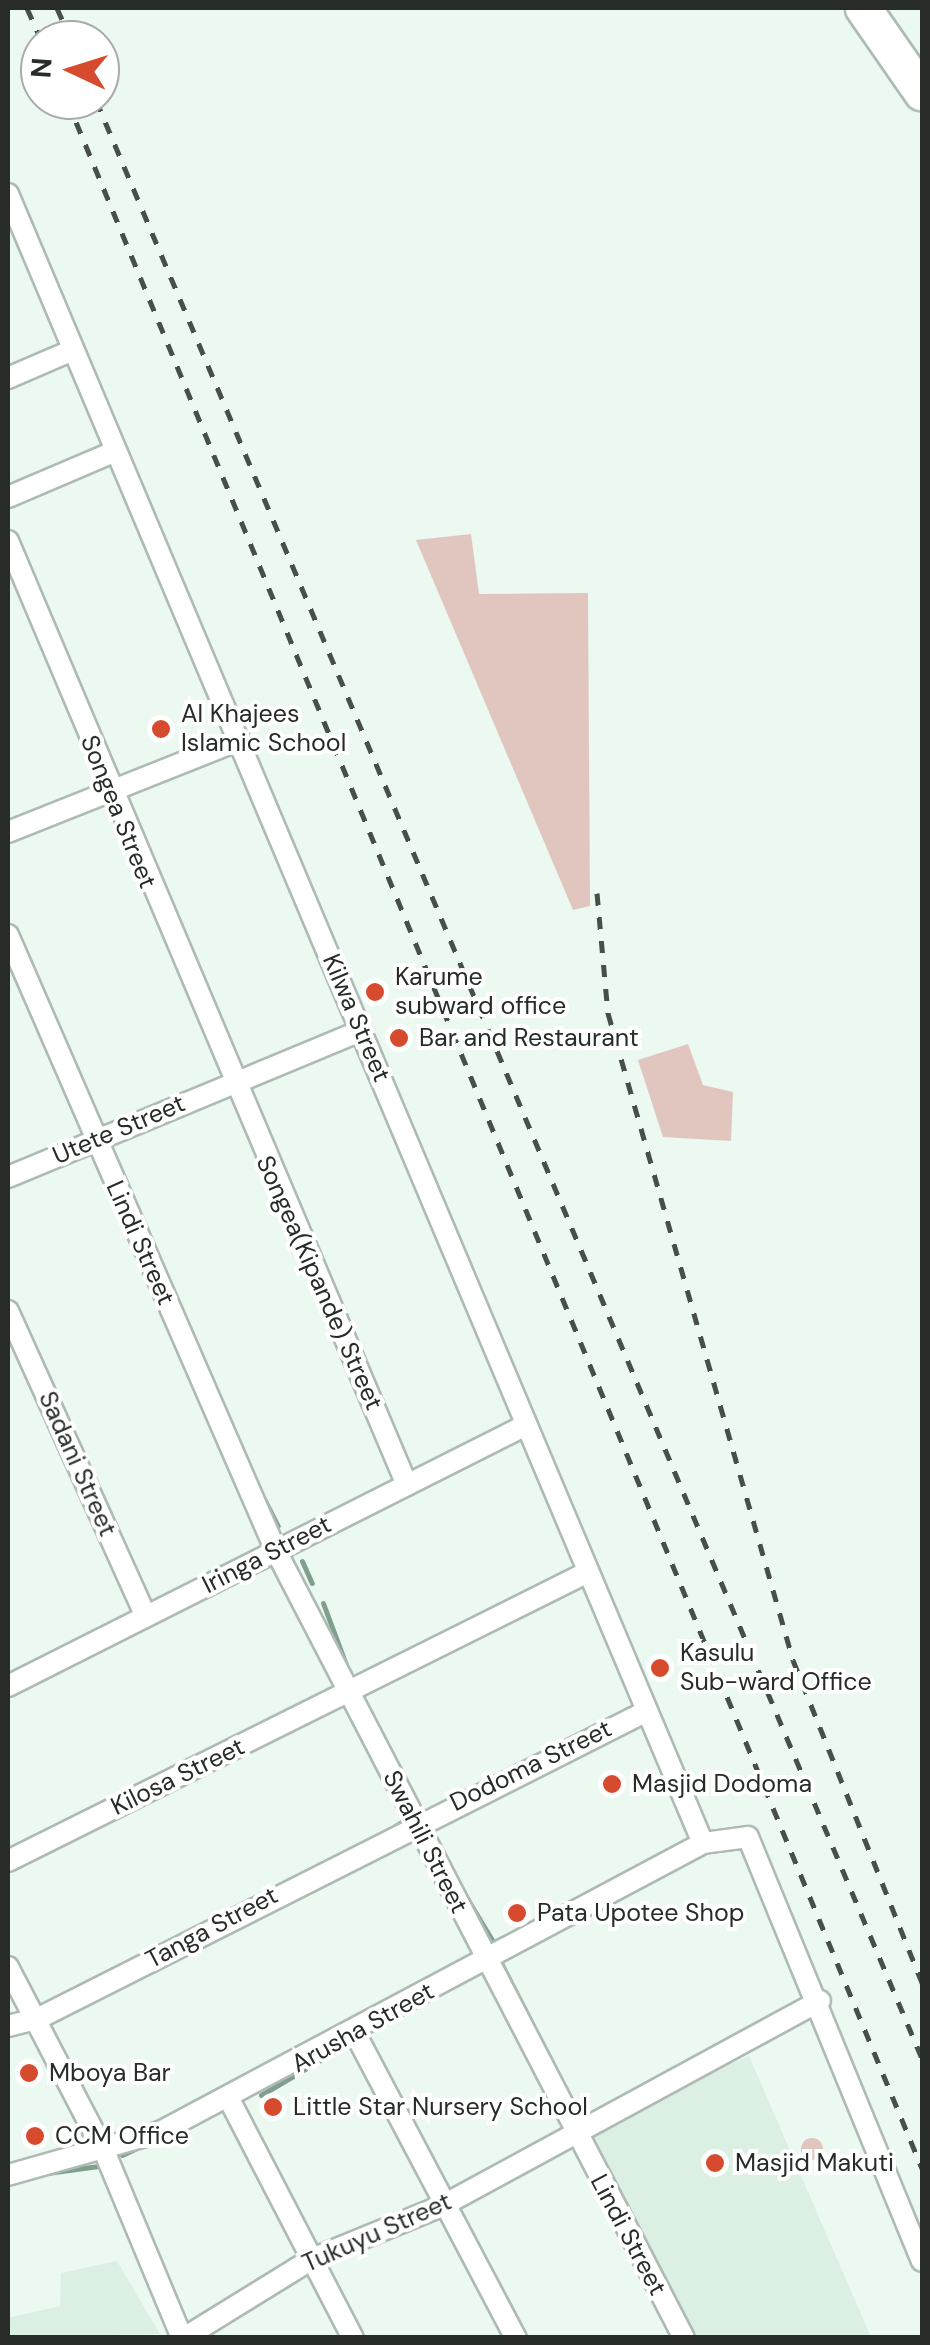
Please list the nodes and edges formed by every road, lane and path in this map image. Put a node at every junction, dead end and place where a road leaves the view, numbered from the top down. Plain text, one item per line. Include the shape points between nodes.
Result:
1 (863, 8) edge
2 (922, 93) edge
3 (8, 194) edge
4 (30, 246) junction
5 (8, 255) edge
6 (72, 350) junction
7 (8, 378) edge
8 (116, 451) junction
9 (8, 497) edge
10 (8, 541) edge
11 (239, 740) junction
12 (108, 789) junction
13 (8, 832) edge
14 (8, 935) edge
15 (362, 1032) junction
16 (230, 1082) junction
17 (94, 1140) junction
18 (8, 1177) edge
19 (8, 1311) edge
20 (526, 1424) junction
21 (407, 1485) junction
22 (276, 1551) junction
23 (588, 1572) junction
24 (146, 1616) junction
25 (8, 1686) edge
26 (349, 1693) junction
27 (647, 1711) junction
28 (415, 1822) junction
29 (702, 1843) junction
30 (8, 1861) edge
31 (484, 1959) junction
32 (8, 1967) edge
33 (820, 2001) junction
34 (37, 2020) junction
35 (8, 2026) edge
36 (356, 2035) junction
37 (229, 2100) junction
38 (573, 2133) junction
39 (105, 2152) junction
40 (8, 2175) edge
41 (442, 2206) junction
42 (312, 2259) junction
43 (922, 2260) edge
44 (183, 2338) edge
45 (352, 2338) edge
46 (516, 2338) edge
47 (684, 2338) edge

1 - 2 highway
3 - 4 street, Kilwa Street
4 - 5 street
4 - 6 street, Kilwa Street
6 - 7 street
6 - 8 street, Kilwa Street
8 - 9 street
8 - 11 street, Kilwa Street
10 - 12 street, Songea Street
11 - 12 street
11 - 15 street, Kilwa Street
12 - 13 street
12 - 16 street, Songea Street
14 - 17 street, Lindi Street
15 - 16 street, Utete Street
15 - 20 street, Kilwa Street
16 - 17 street, Utete Street
16 - 21 street, Songea(Kipande) Street
17 - 18 street, Utete Street
17 - 22 street, Lindi Street
19 - 24 street, Sadani Street
20 - 21 street, Iringa Street
20 - 23 street, Kilwa Street
21 - 22 street, Iringa Street
22 - 24 street, Iringa Street
22 - 26 street, Swahili Street
23 - 26 street, Kilosa Street
23 - 27 street, Kilwa Street
24 - 25 street, Iringa Street
26 - 28 street, Swahili Street
26 - 30 street, Kilosa Street
27 - 28 street, Dodoma Street
27 - 29 street, Kilwa Street
28 - 31 street, Swahili Street
28 - 34 street, Tanga Street
29 - 31 street, Arusha Street
29 - 33 street via 748,1836
31 - 36 street, Arusha Street
31 - 38 street, Swahili Street
32 - 34 street
33 - 38 street, Tukuyu Street
33 - 43 street
34 - 35 street, Tanga Street
34 - 39 street
36 - 37 street, Arusha Street
36 - 41 street
37 - 39 street, Arusha Street
37 - 42 street
38 - 41 street, Tukuyu Street
38 - 47 street, Lindi Street
39 - 40 street, Arusha Street
39 - 44 street
41 - 42 street, Tukuyu Street
41 - 46 street
42 - 44 street, Tukuyu Street
42 - 45 street

